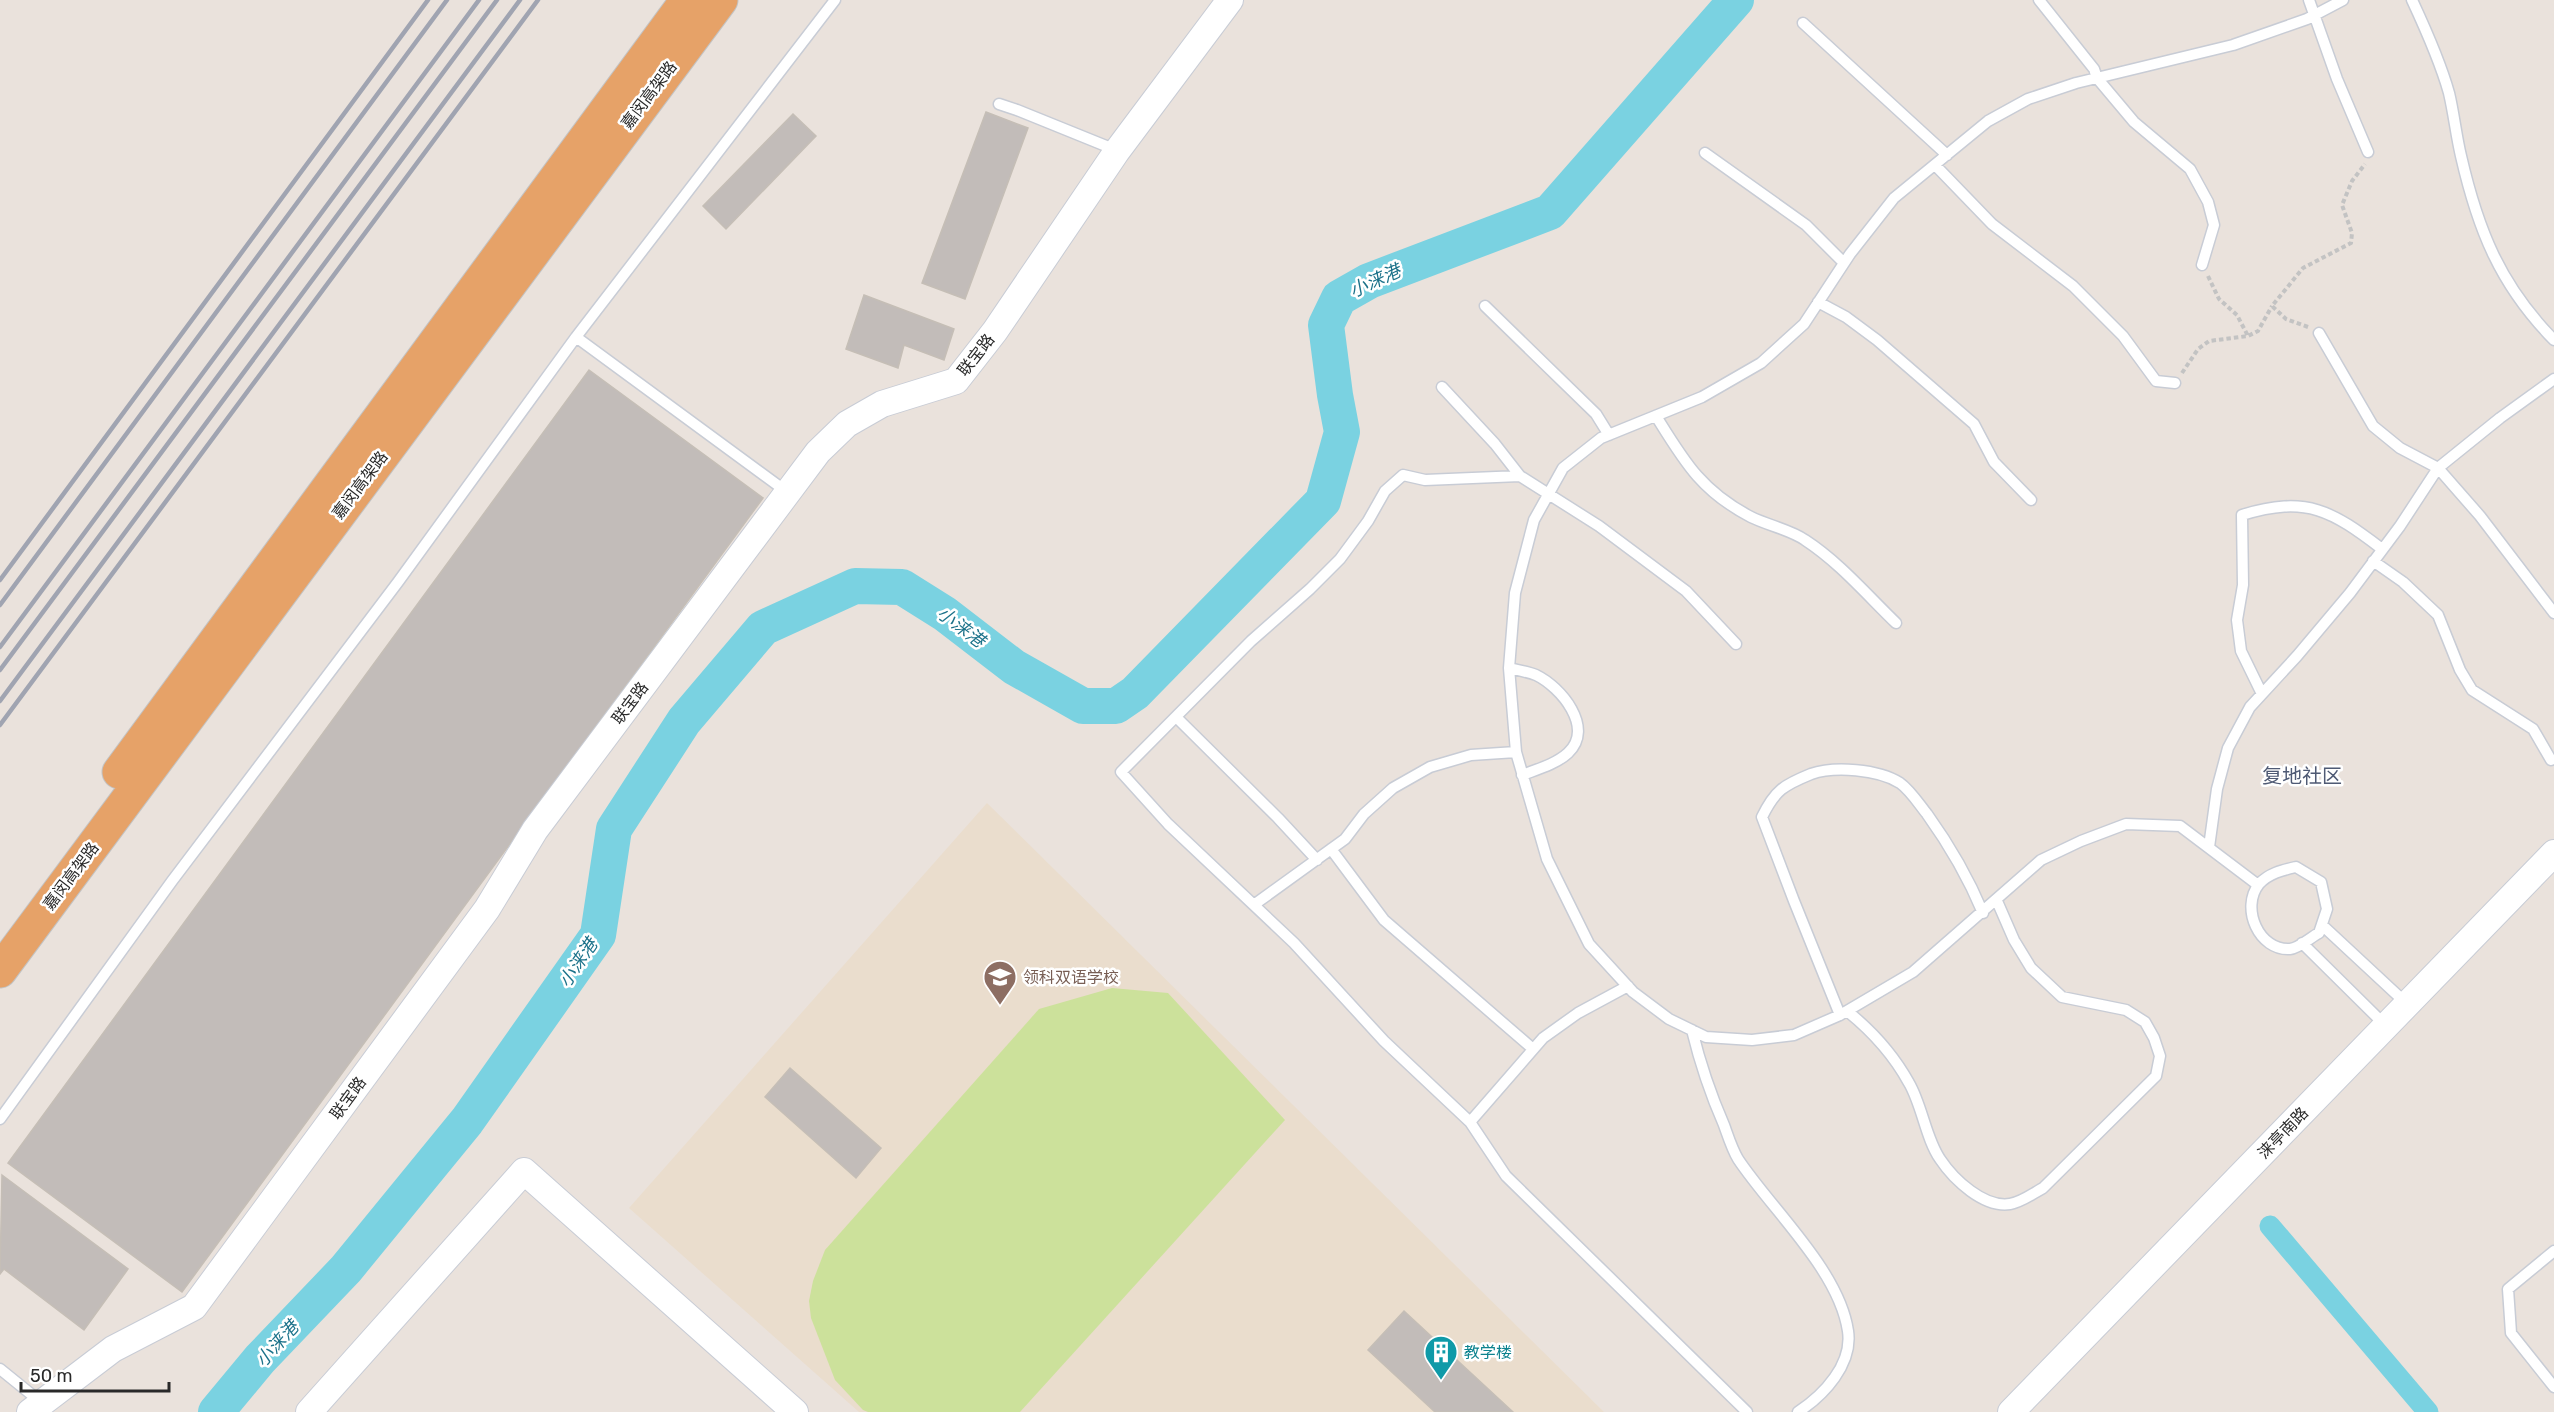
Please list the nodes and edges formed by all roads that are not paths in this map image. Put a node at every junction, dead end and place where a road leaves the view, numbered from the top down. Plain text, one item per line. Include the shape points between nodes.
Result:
1 (687, 0) edge
2 (721, 0) edge
3 (835, 0) edge
4 (1230, 0) edge
5 (2039, 0) edge
6 (2309, 0) edge
7 (2343, 0) edge
8 (2412, 0) edge
9 (2315, 15) junction
10 (1803, 22) dead end
11 (2097, 78) junction
12 (999, 105) dead end
13 (1117, 151) junction
14 (2368, 152) road end
15 (1705, 153) dead end
16 (1947, 154) junction
17 (1935, 165) junction
18 (1844, 263) junction
19 (2202, 265) road end
20 (1818, 302) junction
21 (1485, 306) dead end
22 (2319, 333) road end
23 (576, 337) junction
24 (2554, 340) edge
25 (2554, 379) edge
26 (2175, 383) road end
27 (1442, 387) dead end
28 (1656, 416) junction
29 (1609, 435) junction
30 (2438, 468) junction
31 (1520, 476) junction
32 (787, 492) junction
33 (1549, 493) junction
34 (2031, 500) dead end
35 (2382, 549) junction
36 (2373, 561) junction
37 (2554, 613) edge
38 (1896, 623) dead end
39 (1736, 644) dead end
40 (1509, 668) junction
41 (2262, 694) junction
42 (1176, 717) junction
43 (1516, 752) junction
44 (2551, 760) dead end
45 (1522, 775) junction
46 (2209, 847) junction
47 (1331, 849) junction
48 (2554, 853) edge
49 (1317, 860) junction
50 (2258, 885) junction
51 (1997, 901) junction
52 (1255, 904) junction
53 (1983, 913) junction
54 (2322, 925) junction
55 (0, 934) edge
56 (2302, 943) junction
57 (0, 971) edge
58 (1628, 986) junction
59 (2408, 1004) junction
60 (1843, 1013) junction
61 (2386, 1026) junction
62 (1692, 1030) junction
63 (1533, 1049) junction
64 (0, 1119) edge
65 (1470, 1122) junction
66 (2554, 1251) edge
67 (0, 1369) edge
68 (2554, 1387) edge
69 (36, 1407) edge
70 (309, 1412) edge
71 (795, 1412) edge
72 (1747, 1412) edge
73 (1798, 1412) edge
74 (2011, 1412) edge

1 - 55 highway, 嘉闵高架路
2 - 57 highway, 嘉闵高架路
3 - 23 lane
4 - 13 street, 联宝路
5 - 11 lane
6 - 9 lane
7 - 9 lane
8 - 24 lane via 2449,93 2475,214 2494,260 2535,321
9 - 11 lane via 2234,45
9 - 14 lane
10 - 16 lane
11 - 16 lane via 2028,99 1988,121
11 - 19 lane via 2134,122 2190,169 2208,202 2214,225
12 - 13 lane
13 - 32 street, 联宝路 via 995,331 956,381 882,404 846,424
15 - 18 lane via 1806,225
16 - 17 lane
17 - 18 lane via 1894,198
17 - 26 lane via 1992,224 2073,286 2123,336 2157,381
18 - 20 lane
20 - 28 lane via 1804,324 1761,363 1702,397
20 - 34 lane via 1877,340 1974,424 1994,462
21 - 29 lane via 1596,414
22 - 30 lane via 2373,426 2400,448
23 - 32 lane
23 - 64 lane
25 - 30 lane
27 - 31 lane
28 - 29 lane
28 - 38 lane via 1687,466 1718,498 1776,529 1803,538 1825,554
29 - 33 lane via 1563,468
30 - 35 lane
30 - 37 lane
31 - 33 lane
31 - 42 lane via 1425,480 1403,475 1385,490 1340,559
32 - 69 street, 联宝路 via 535,830 487,909 194,1307 113,1349
33 - 39 lane via 1686,591
33 - 40 lane via 1534,520 1515,593
35 - 36 lane
35 - 41 lane via 2324,510 2268,507 2242,515 2243,585 2237,620 2241,651
36 - 41 lane
36 - 44 lane via 2403,582 2438,615 2472,690 2533,729
40 - 43 lane
40 - 45 lane via 1536,675 1558,690 1575,713 1578,735 1569,752 1548,766
41 - 46 lane via 2250,707 2228,748 2217,789
42 - 49 lane
42 - 52 lane via 1120,772 1168,824
43 - 45 lane
43 - 47 lane via 1471,755 1430,767 1393,788
45 - 58 lane via 1547,860 1588,944
46 - 50 lane
46 - 51 lane via 2180,826 2126,824 2042,860
47 - 49 lane
47 - 63 lane via 1384,920
48 - 59 street, 涞亭南路
49 - 52 lane
50 - 54 lane via 2275,872 2296,867 2321,882 2327,909
50 - 56 lane via 2250,906 2257,931 2274,946 2292,949
51 - 53 lane
51 - 60 lane via 2031,968 2062,997 2126,1010 2145,1022 2160,1056 2156,1076 2043,1188 2008,1204 1986,1202 1966,1187 1940,1159 1910,1084 1893,1058 1872,1032
52 - 65 lane via 1384,1041
53 - 60 lane via 1913,972
53 - 60 lane via 1949,844 1900,784 1855,770 1826,769 1787,784 1771,798 1762,817
54 - 56 lane via 2319,933
54 - 59 lane
56 - 61 lane
58 - 62 lane via 1669,1019
58 - 63 lane via 1578,1013
59 - 61 street, 涞亭南路
60 - 62 lane via 1794,1035 1752,1040 1706,1036
61 - 74 street, 涞亭南路
62 - 73 lane via 1702,1072 1737,1157 1835,1292 1848,1331 1847,1351 1836,1376
63 - 65 lane
65 - 72 lane via 1506,1176
66 - 68 lane via 2508,1289 2511,1333
67 - 69 lane
70 - 71 street via 524,1171

